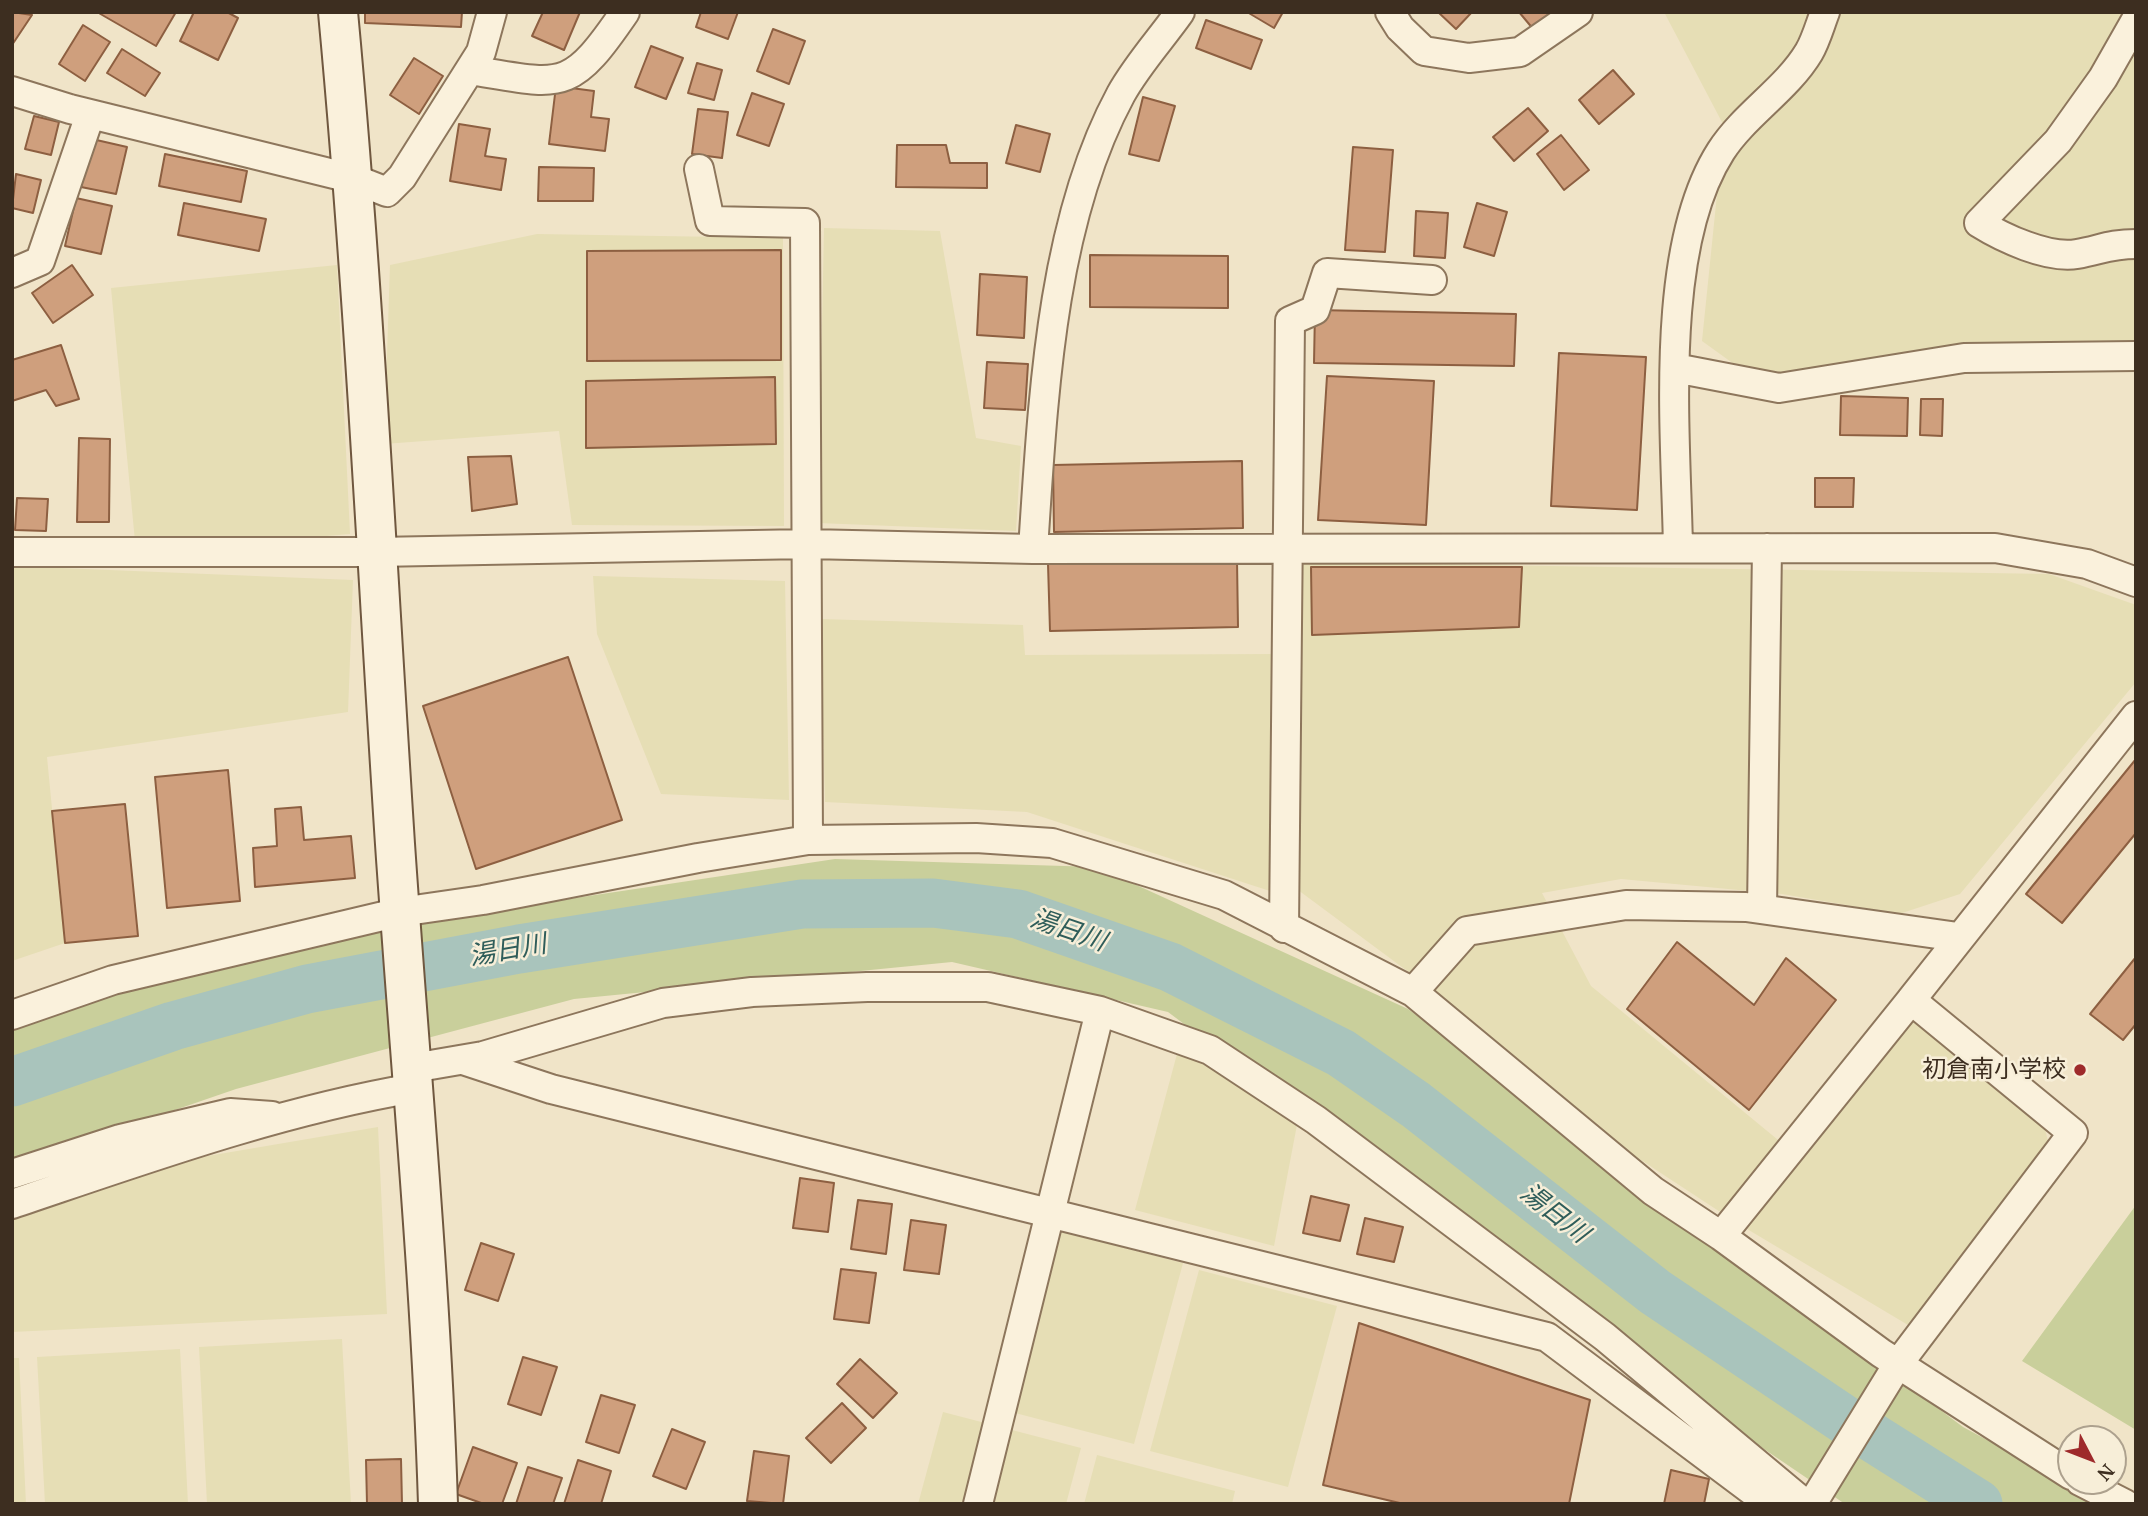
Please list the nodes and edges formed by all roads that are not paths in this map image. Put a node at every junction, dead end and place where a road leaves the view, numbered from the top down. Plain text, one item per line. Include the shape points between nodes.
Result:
1 (338, 12) edge
2 (492, 12) edge
3 (625, 12) edge
4 (1180, 12) edge
5 (1390, 12) edge
6 (1578, 12) edge
7 (1825, 12) edge
8 (2136, 20) edge
9 (470, 70) junction
10 (12, 91) edge
11 (90, 114) junction
12 (699, 169) dead end
13 (354, 179) junction
14 (2136, 244) edge
15 (12, 273) edge
16 (1432, 280) dead end
17 (2136, 356) edge
18 (1675, 368) junction
19 (807, 544) junction
20 (1287, 548) junction
21 (1678, 548) junction
22 (1767, 548) junction
23 (1033, 549) junction
24 (12, 552) edge
25 (376, 552) junction
26 (2136, 582) edge
27 (2136, 716) edge
28 (808, 840) junction
29 (1762, 909) junction
30 (400, 913) junction
31 (1284, 928) junction
32 (1958, 937) junction
33 (1413, 992) junction
34 (1911, 1000) junction
35 (1100, 1011) junction
36 (12, 1015) edge
37 (462, 1060) junction
38 (413, 1074) junction
39 (289, 1117) junction
40 (12, 1174) edge
41 (12, 1204) edge
42 (1050, 1212) junction
43 (1721, 1236) junction
44 (1894, 1371) junction
45 (2057, 1467) edge
46 (2107, 1495) edge
47 (1811, 1501) edge
48 (438, 1504) edge
49 (978, 1504) edge
50 (1770, 1504) edge
51 (2125, 1504) edge

1 - 13 street
2 - 9 street via 481,52
3 - 9 street via 578,72 558,81
4 - 23 street via 1122,93 1076,202 1043,390
5 - 6 street via 1424,51 1469,58 1520,52
7 - 18 street via 1809,52 1721,151 1707,179 1682,252
8 - 14 street via 2103,78 2058,141 1979,223 2046,251 2075,255 2110,244
9 - 13 street via 402,177 387,192
10 - 11 street
11 - 13 street
11 - 15 street via 40,261
12 - 19 street via 710,221 805,223
13 - 25 street
16 - 20 street via 1327,273 1315,310 1290,321
17 - 18 street via 1964,358 1779,388
18 - 21 street
19 - 23 street
19 - 25 street
19 - 28 street
20 - 21 street
20 - 23 street
20 - 31 street
21 - 22 street
22 - 26 street via 1995,548 2087,564
22 - 29 street
24 - 25 street
25 - 30 street
27 - 32 street
28 - 30 street
28 - 31 street via 963,838 1052,843 1224,895
29 - 32 street
29 - 33 street via 1626,905 1467,931
30 - 36 street via 113,980
30 - 38 street
31 - 33 street
32 - 34 street
33 - 43 street via 1653,1191
34 - 43 street
34 - 44 street via 2073,1133
35 - 37 street via 988,987 752,992 663,1003
35 - 42 street
35 - 47 street via 1210,1050 1316,1120 1605,1337
37 - 38 street
37 - 42 street via 551,1089
38 - 39 street via 362,1097
38 - 48 street via 434,1364
39 - 40 street via 230,1112 120,1139
39 - 41 street
42 - 49 street
42 - 50 street via 1547,1337
43 - 44 street
44 - 45 street
44 - 47 street
46 - 51 street

